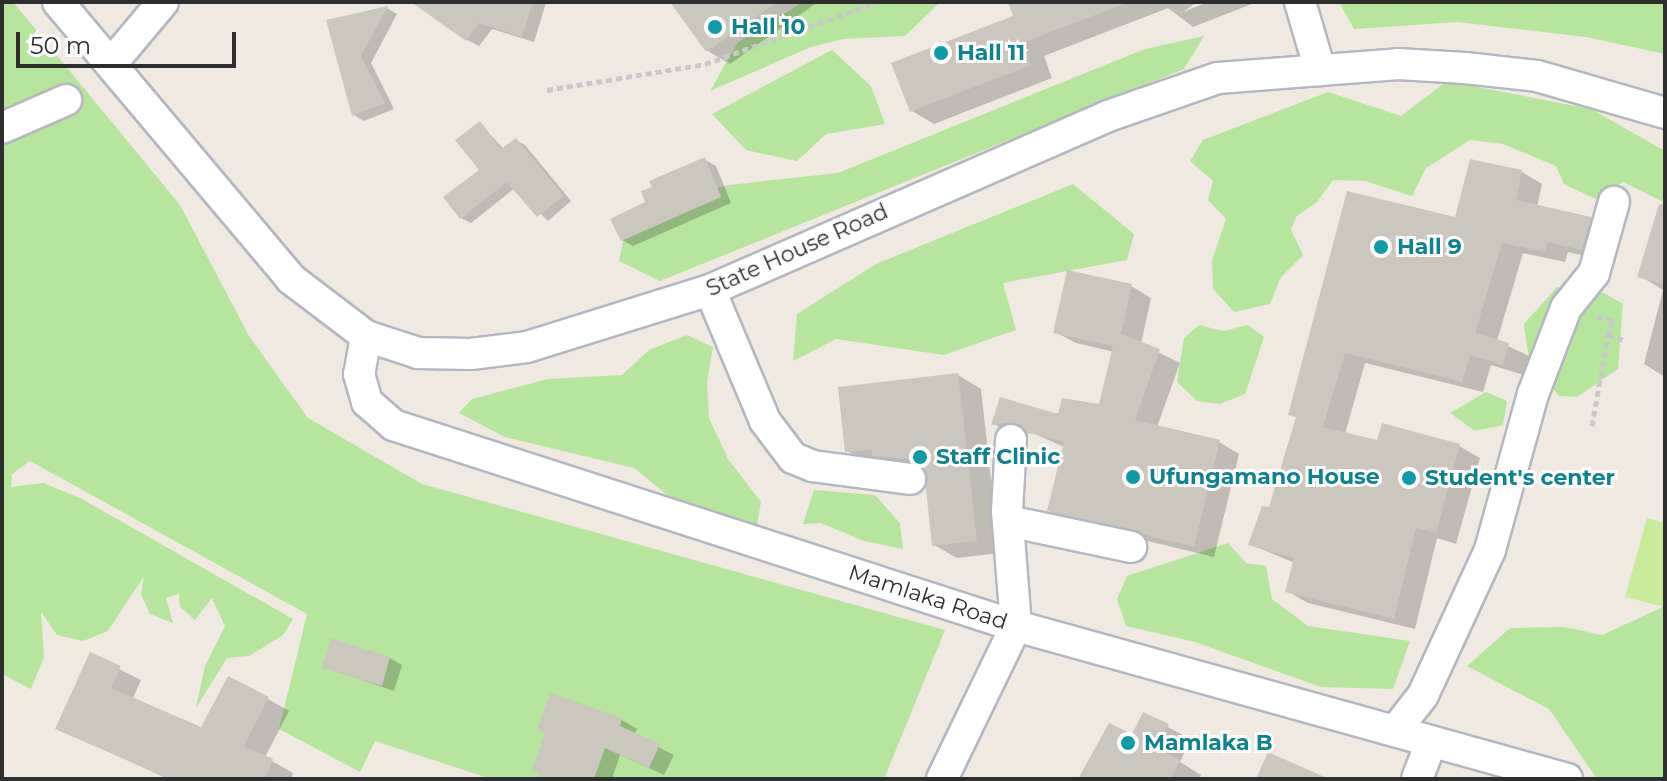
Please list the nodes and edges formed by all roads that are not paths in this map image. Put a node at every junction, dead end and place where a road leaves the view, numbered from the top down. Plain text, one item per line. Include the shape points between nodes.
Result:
1 (58, 2) edge
2 (163, 2) edge
3 (1300, 2) edge
4 (111, 64) junction
5 (1320, 70) junction
6 (66, 100) dead end
7 (1665, 113) edge
8 (2, 128) edge
9 (1614, 202) dead end
10 (710, 290) junction
11 (366, 336) junction
12 (1011, 440) dead end
13 (910, 479) dead end
14 (1008, 521) junction
15 (1131, 547) dead end
16 (1016, 626) junction
17 (1395, 731) junction
18 (1431, 742) junction
19 (942, 779) edge
20 (1417, 779) edge
21 (1567, 779) edge

1 - 4 street, State House Road
2 - 4 street
3 - 5 street
4 - 11 street, State House Road via 291,279
5 - 7 street, State House Road via 1398,64 1537,76
5 - 10 street, State House Road via 1218,78 1108,116
6 - 8 street
9 - 17 street via 1594,273 1566,308 1533,394 1490,550 1423,695
10 - 11 street, State House Road via 527,347 418,353
10 - 13 street via 765,421 793,458 813,466
11 - 16 street, Mamlaka Road via 359,374 367,402 393,425
12 - 14 street
14 - 15 street
14 - 16 street
16 - 17 street, Mamlaka Road
16 - 19 street
17 - 18 street, Mamlaka Road
18 - 20 street
18 - 21 street, Mamlaka Road

